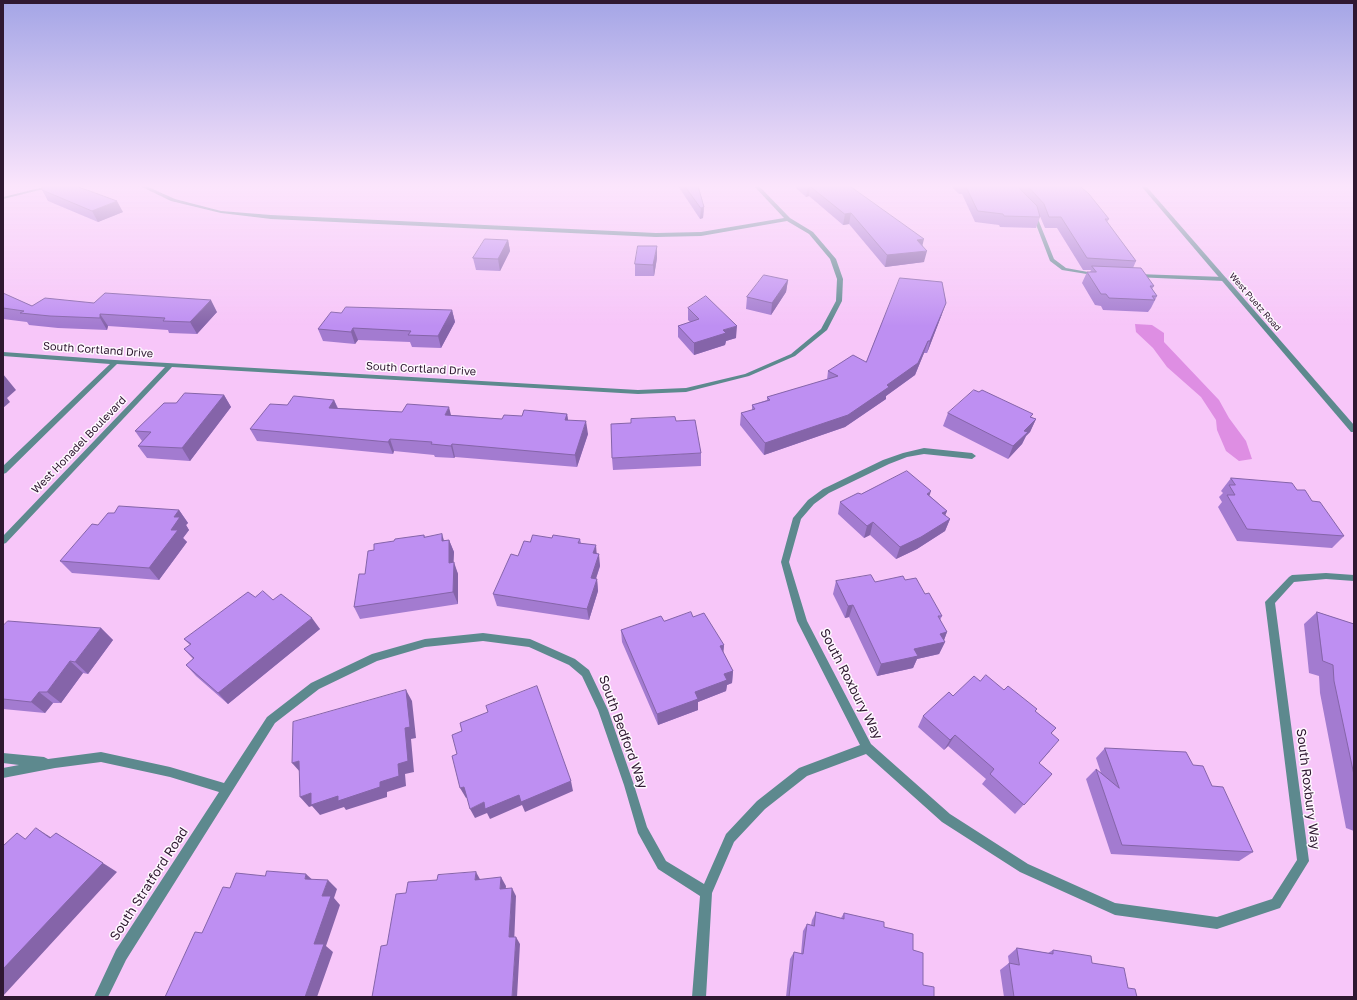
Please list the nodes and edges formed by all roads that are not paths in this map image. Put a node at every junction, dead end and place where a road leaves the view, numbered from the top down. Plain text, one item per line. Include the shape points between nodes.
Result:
1 (606, 233) edge
2 (708, 233) edge
3 (810, 233) edge
4 (1042, 233) edge
5 (1184, 233) edge
6 (1107, 275) edge
7 (1130, 276) edge
8 (1224, 279) junction
9 (3, 354) edge
10 (115, 362) junction
11 (170, 364) junction
12 (1354, 430) edge
13 (972, 456) dead end
14 (3, 470) edge
15 (4, 539) edge
16 (1354, 578) edge
17 (867, 748) junction
18 (3, 758) edge
19 (55, 762) junction
20 (3, 773) edge
21 (226, 789) junction
22 (706, 893) junction
23 (101, 997) edge
24 (700, 997) edge

1 - 2 street via 656,235
3 - 11 street, South Cortland Drive via 833,259 840,279 839,301 824,330 793,355 747,375 686,390 638,392
4 - 6 street via 1052,260 1064,269 1091,275
5 - 8 street, West Puetz Road
7 - 8 street
8 - 12 street, West Puetz Road
9 - 10 street, South Cortland Drive
10 - 11 street, South Cortland Drive
10 - 14 street
11 - 15 street, West Honadel Boulevard
13 - 17 street, South Roxbury Way via 924,451 906,454 826,491 811,502 797,518 785,562 802,621
16 - 17 street, South Roxbury Way via 1326,576 1292,579 1270,602 1303,860 1276,904 1217,923 1115,909 1024,868 946,818
17 - 22 street via 803,772 761,805 730,838
18 - 19 street
19 - 20 street
19 - 21 street via 101,757 170,772
21 - 22 street, South Bedford Way via 271,720 322,682 375,657 425,643 483,637 530,643 572,662 586,673 603,710 642,829 662,865
21 - 23 street, South Stratford Road via 121,955
22 - 24 street

